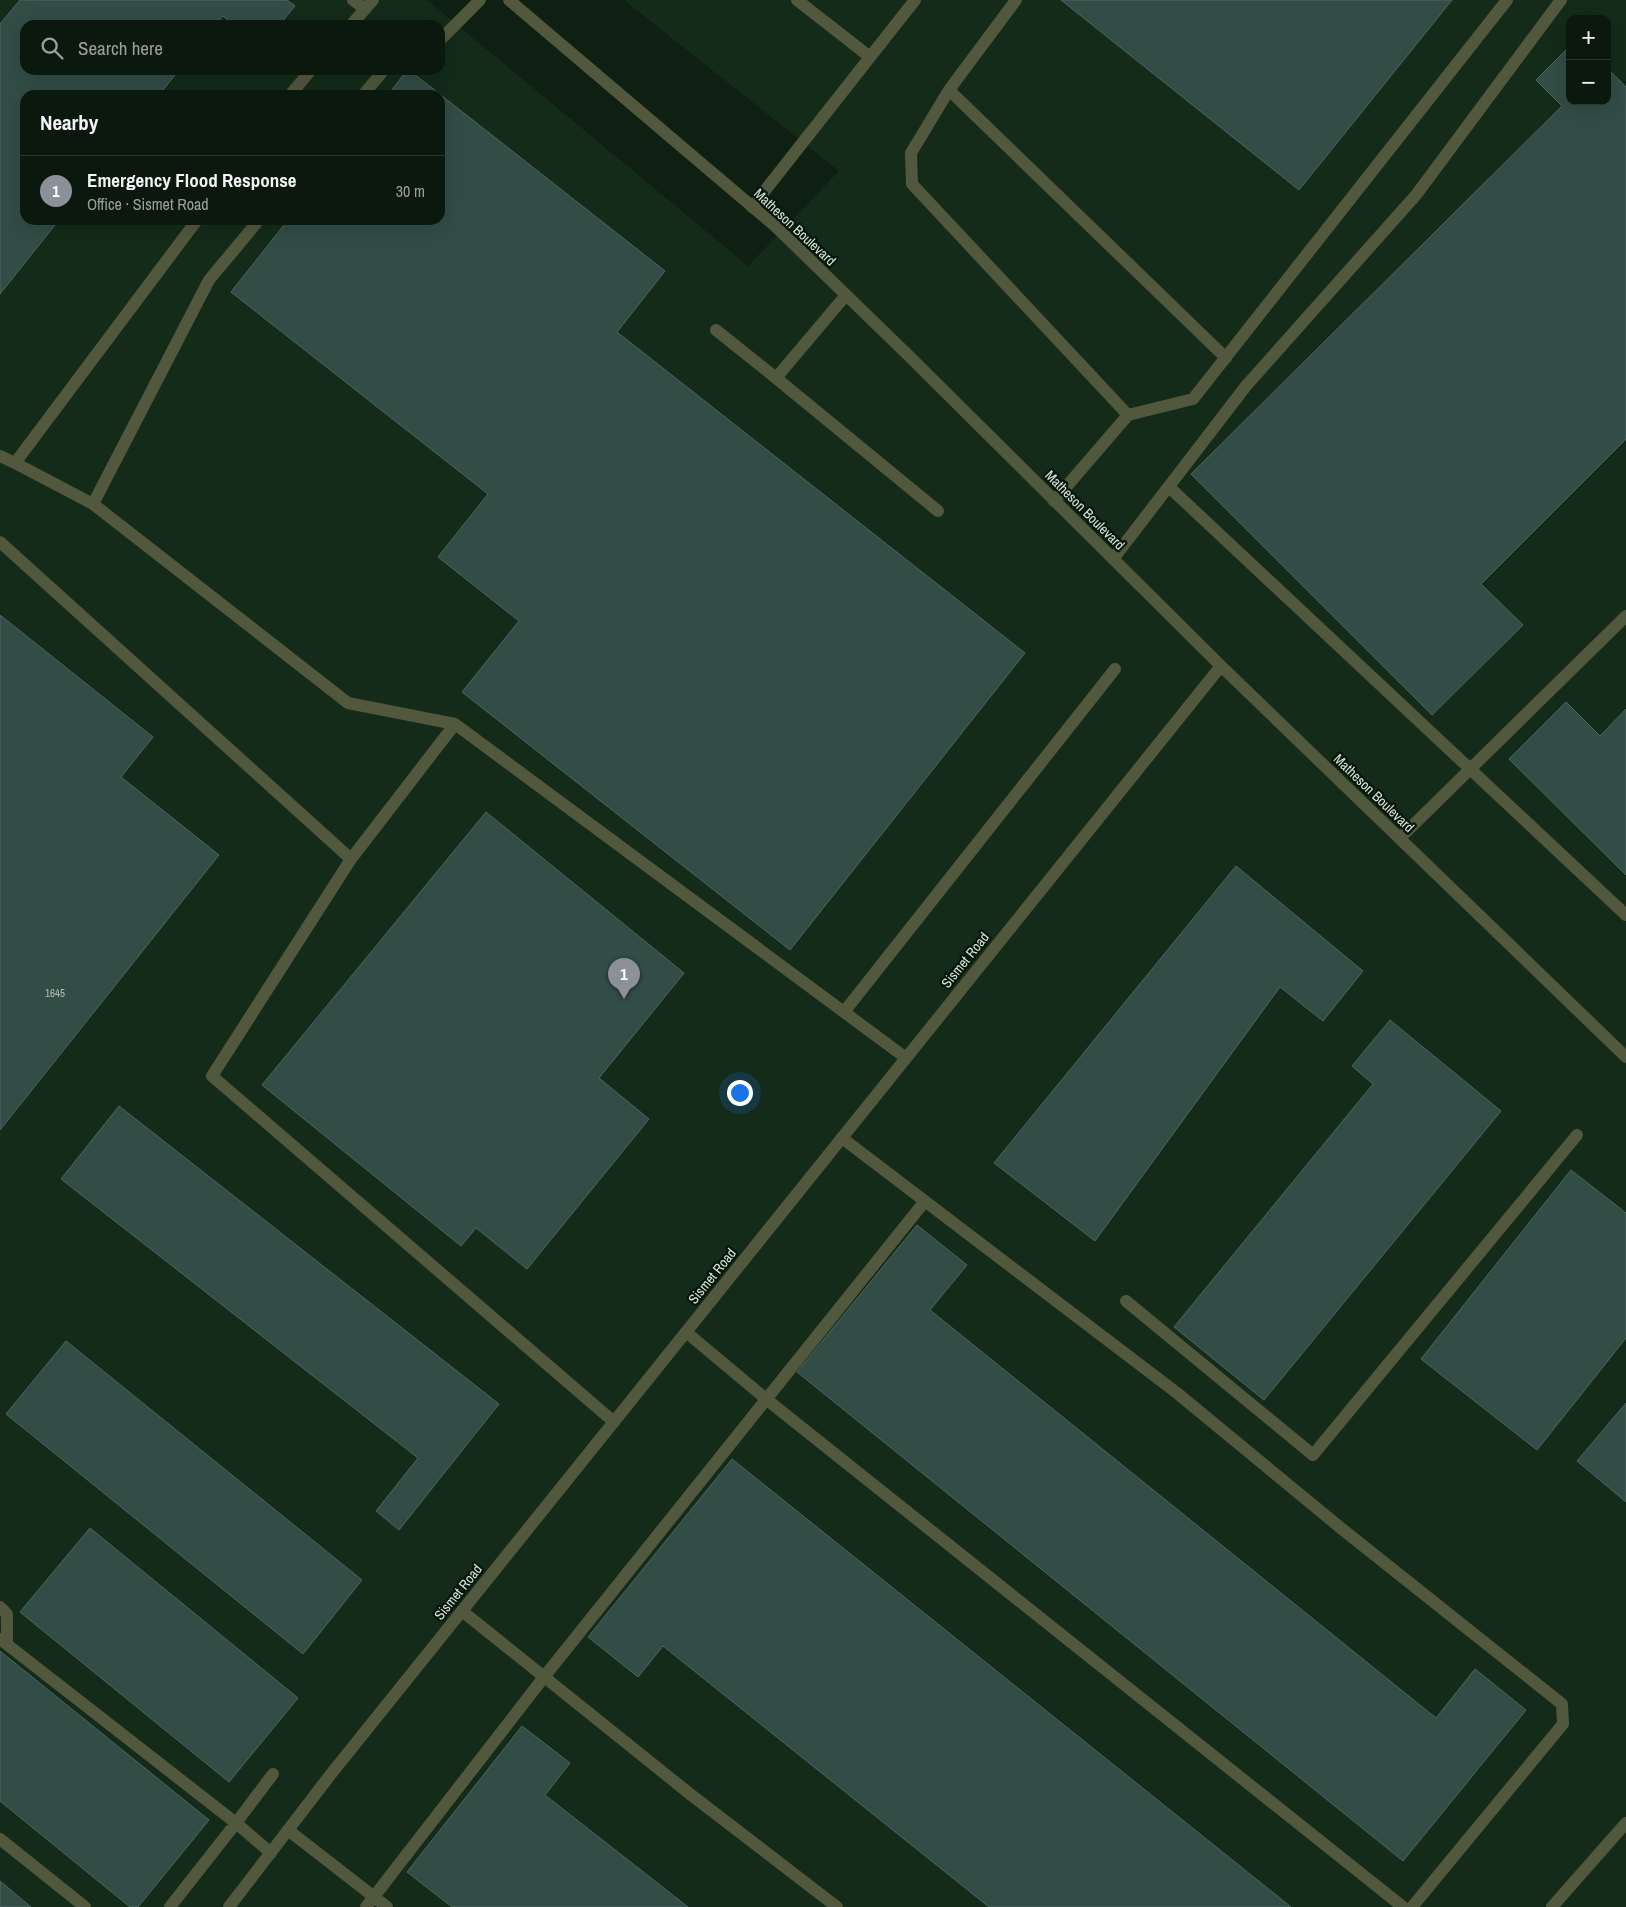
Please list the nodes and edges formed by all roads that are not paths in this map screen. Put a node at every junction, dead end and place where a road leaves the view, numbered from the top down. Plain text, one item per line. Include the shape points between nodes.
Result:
1 (354, 0) edge
2 (480, 0) edge
3 (509, 0) edge
4 (797, 0) edge
5 (916, 0) edge
6 (1016, 0) edge
7 (1508, 0) edge
8 (1561, 0) edge
9 (369, 4) edge
10 (355, 20) edge
11 (445, 35) edge
12 (870, 57) junction
13 (307, 75) edge
14 (380, 75) edge
15 (294, 90) edge
16 (367, 90) edge
17 (949, 90) junction
18 (752, 207) junction
19 (193, 225) edge
20 (255, 225) edge
21 (846, 295) junction
22 (716, 330) dead end
23 (1226, 358) junction
24 (776, 378) junction
25 (1128, 415) junction
26 (0, 456) edge
27 (15, 464) junction
28 (1169, 487) junction
29 (1054, 501) junction
30 (93, 504) junction
31 (938, 511) dead end
32 (0, 542) edge
33 (1113, 559) junction
34 (1626, 616) edge
35 (1221, 666) junction
36 (1115, 669) dead end
37 (455, 724) junction
38 (1472, 768) junction
39 (1400, 838) junction
40 (351, 859) junction
41 (1626, 915) edge
42 (844, 1012) junction
43 (1626, 1057) edge
44 (906, 1058) junction
45 (1577, 1135) dead end
46 (842, 1138) junction
47 (925, 1201) junction
48 (1126, 1301) dead end
49 (686, 1332) junction
50 (766, 1399) junction
51 (614, 1422) junction
52 (0, 1607) edge
53 (462, 1611) junction
54 (3, 1642) edge
55 (544, 1676) junction
56 (273, 1774) dead end
57 (236, 1823) junction
58 (288, 1830) junction
59 (1624, 1830) edge
60 (0, 1839) edge
61 (271, 1853) junction
62 (370, 1902) edge
63 (85, 1907) edge
64 (170, 1907) edge
65 (229, 1907) edge
66 (387, 1907) edge
67 (837, 1907) edge
68 (1403, 1907) edge
69 (1412, 1907) edge
70 (1552, 1907) edge

1 - 9 street
2 - 11 street
3 - 18 street, Matheson Boulevard
4 - 12 street
5 - 12 street
6 - 17 street
7 - 23 street
8 - 28 street via 1416,194 1246,386
9 - 10 street
12 - 18 street
13 - 15 street
14 - 16 street
17 - 23 street
17 - 25 street via 911,154 912,184
18 - 21 street, Matheson Boulevard
19 - 27 street
20 - 30 street via 209,280
21 - 24 street
21 - 29 street, Matheson Boulevard
22 - 24 street
23 - 25 street via 1193,399
24 - 31 street
25 - 29 street
26 - 27 street
27 - 30 street
28 - 33 street
28 - 38 street
29 - 33 street, Matheson Boulevard
30 - 37 street via 348,703
32 - 40 street
33 - 35 street, Matheson Boulevard
34 - 38 street
35 - 39 street, Matheson Boulevard
35 - 44 street, Sismet Road
36 - 42 street
37 - 40 street
37 - 42 street
38 - 39 street
38 - 41 street
39 - 43 street, Matheson Boulevard
40 - 51 street via 212,1076
42 - 44 street
44 - 46 street, Sismet Road
45 - 48 street via 1313,1456
46 - 47 street
46 - 49 street, Sismet Road
47 - 50 street
47 - 69 street via 1177,1393 1562,1704 1563,1724
49 - 50 street
49 - 51 street, Sismet Road
50 - 55 street
50 - 68 street
51 - 53 street, Sismet Road
52 - 54 street via 7,1614
53 - 55 street
53 - 58 street, Sismet Road
54 - 57 street
55 - 62 street
55 - 67 street
56 - 57 street
57 - 61 street
57 - 64 street
58 - 61 street, Sismet Road
58 - 62 street
59 - 70 street
60 - 63 street
61 - 65 street, Sismet Road
62 - 66 street

